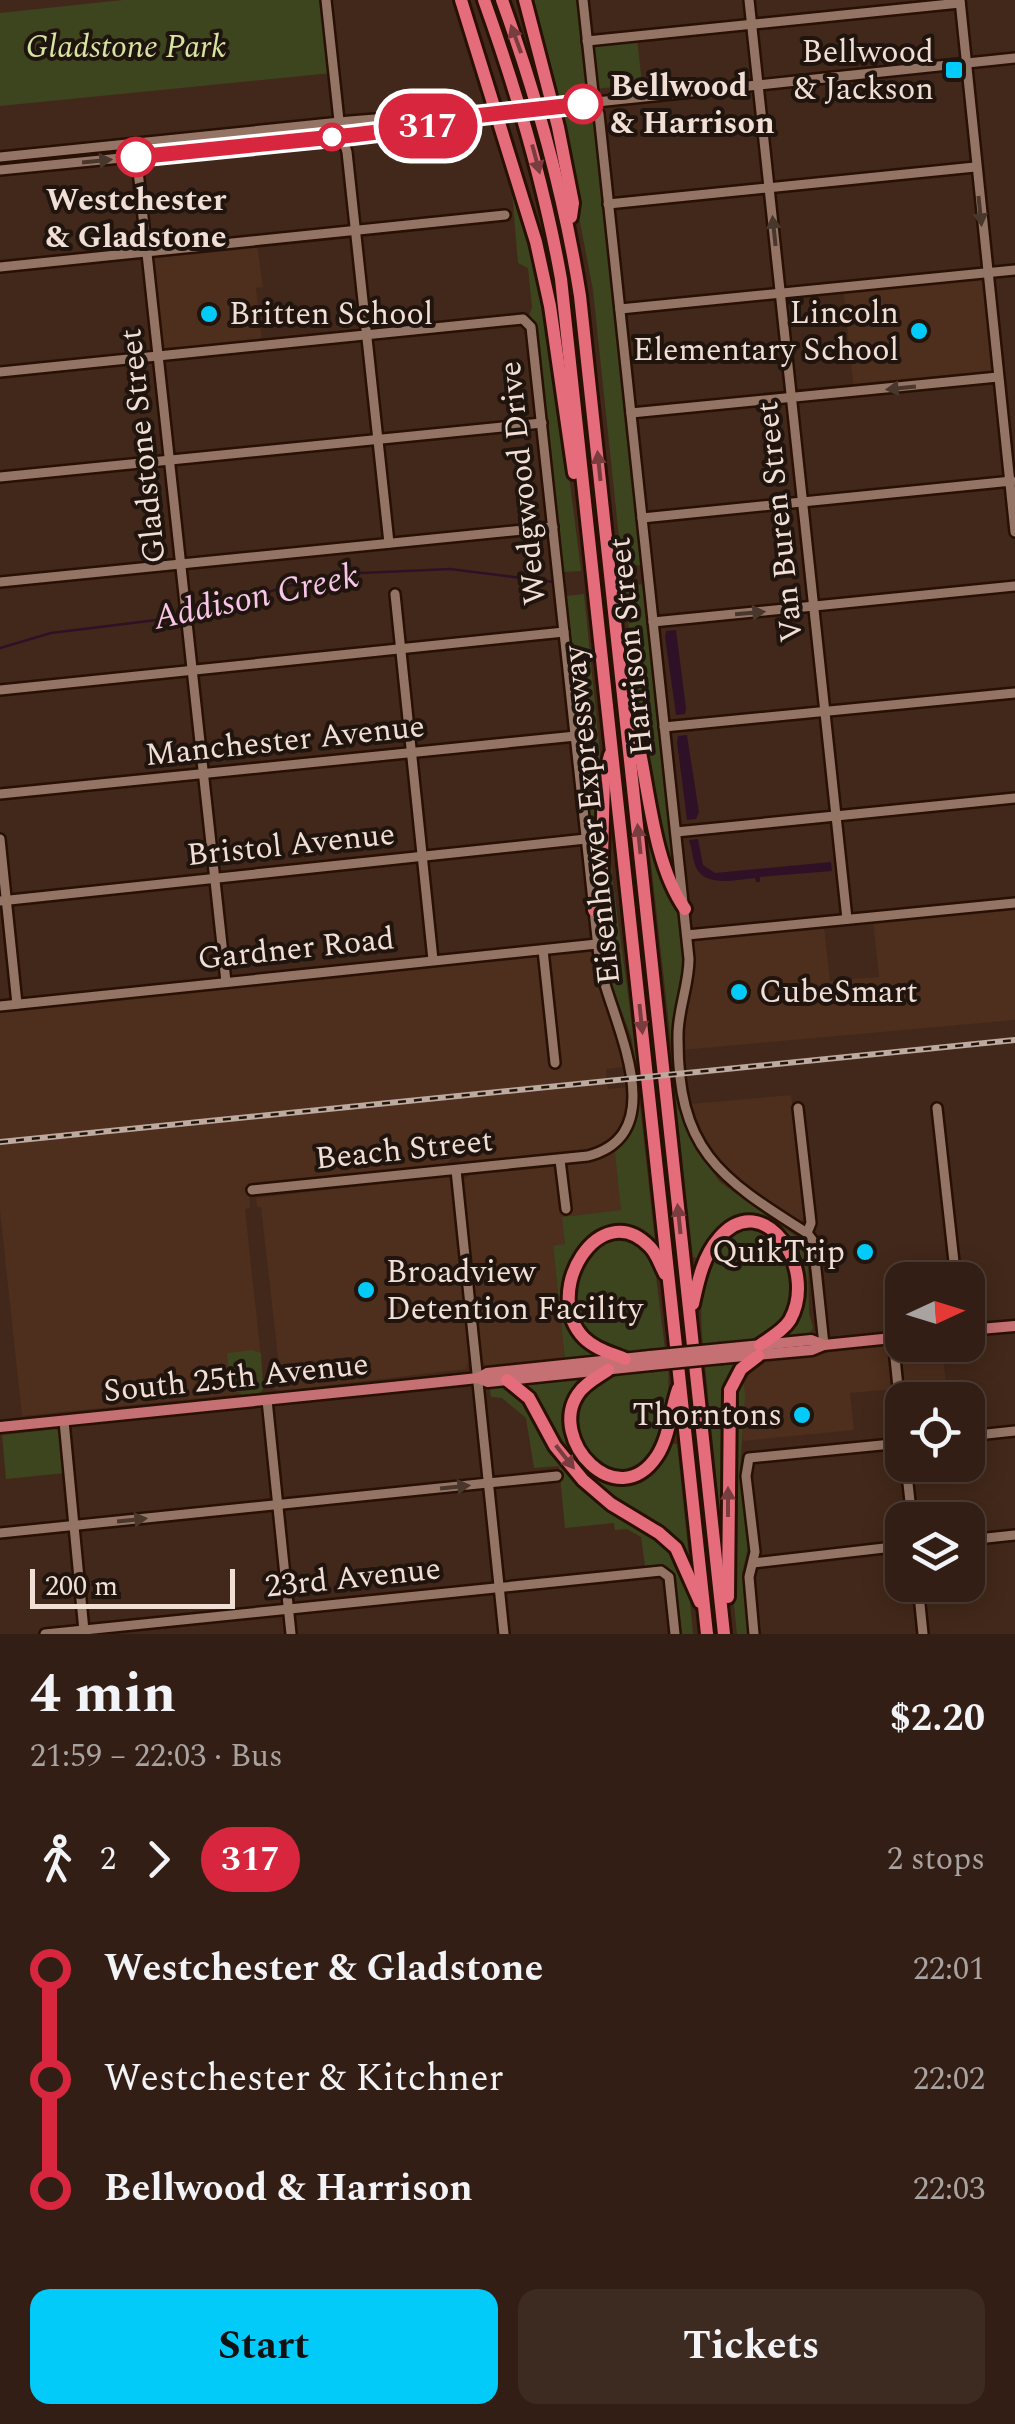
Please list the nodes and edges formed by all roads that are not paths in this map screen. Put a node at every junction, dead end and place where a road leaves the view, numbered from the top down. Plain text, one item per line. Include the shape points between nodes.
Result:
1 (326, 0) edge
2 (461, 0) edge
3 (484, 0) edge
4 (502, 0) edge
5 (525, 0) edge
6 (583, 0) edge
7 (750, 0) edge
8 (960, 1) edge
9 (752, 24) junction
10 (588, 41) junction
11 (1015, 58) edge
12 (965, 63) junction
13 (758, 85) junction
14 (594, 102) junction
15 (438, 120) junction
16 (339, 122) junction
17 (342, 136) junction
18 (135, 144) junction
19 (136, 157) junction
20 (0, 158) edge
21 (976, 167) junction
22 (0, 170) edge
23 (770, 189) junction
24 (608, 204) junction
25 (506, 215) dead end
26 (356, 230) junction
27 (570, 234) junction
28 (147, 252) junction
29 (0, 267) edge
30 (1015, 270) edge
31 (987, 273) junction
32 (781, 293) junction
33 (620, 309) junction
34 (367, 335) junction
35 (158, 356) junction
36 (0, 372) edge
37 (998, 377) junction
38 (792, 399) junction
39 (631, 413) junction
40 (542, 423) junction
41 (378, 439) junction
42 (170, 460) junction
43 (0, 477) edge
44 (1012, 481) edge
45 (803, 502) junction
46 (642, 518) junction
47 (588, 523) junction
48 (553, 527) junction
49 (1015, 532) edge
50 (389, 543) junction
51 (180, 564) junction
52 (0, 582) edge
53 (1015, 586) edge
54 (394, 594) dead end
55 (815, 606) junction
56 (652, 622) junction
57 (564, 632) junction
58 (400, 650) junction
59 (192, 670) junction
60 (0, 690) edge
61 (1015, 694) edge
62 (624, 698) junction
63 (826, 712) junction
64 (664, 727) junction
65 (576, 736) junction
66 (612, 748) junction
67 (411, 754) junction
68 (204, 774) junction
69 (0, 794) edge
70 (1015, 798) edge
71 (837, 815) junction
72 (676, 832) junction
73 (0, 839) edge
74 (586, 839) junction
75 (422, 857) junction
76 (215, 878) junction
77 (4, 901) edge
78 (1015, 903) edge
79 (594, 910) junction
80 (685, 910) junction
81 (847, 919) junction
82 (687, 935) junction
83 (598, 944) junction
84 (543, 950) junction
85 (432, 960) junction
86 (226, 982) junction
87 (17, 1004) junction
88 (0, 1006) edge
89 (555, 1063) dead end
90 (798, 1108) dead end
91 (937, 1108) dead end
92 (560, 1160) junction
93 (456, 1170) junction
94 (252, 1190) dead end
95 (566, 1209) dead end
96 (808, 1233) junction
97 (954, 1262) edge
98 (670, 1282) junction
99 (690, 1316) junction
100 (1015, 1326) edge
101 (985, 1329) edge
102 (885, 1339) edge
103 (824, 1345) junction
104 (759, 1350) junction
105 (625, 1359) junction
106 (650, 1360) junction
107 (608, 1370) junction
108 (478, 1378) junction
109 (508, 1380) junction
110 (680, 1382) junction
111 (267, 1400) junction
112 (64, 1421) junction
113 (0, 1427) edge
114 (1015, 1431) edge
115 (985, 1434) edge
116 (885, 1445) edge
117 (557, 1476) dead end
118 (488, 1483) junction
119 (277, 1505) junction
120 (74, 1526) junction
121 (0, 1533) edge
122 (1015, 1535) edge
123 (985, 1538) edge
124 (885, 1548) edge
125 (753, 1563) junction
126 (499, 1588) junction
127 (920, 1602) edge
128 (288, 1610) junction
129 (705, 1611) junction
130 (84, 1632) edge
131 (45, 1634) edge
132 (290, 1634) edge
133 (504, 1634) edge
134 (675, 1634) edge
135 (707, 1634) edge
136 (724, 1634) edge
137 (754, 1634) edge
138 (923, 1634) edge

1 - 16 street
2 - 47 highway via 536,242 578,502
3 -> 47 highway, Eisenhower Expressway via 549,212
27 -> 4 highway, Eisenhower Expressway via 540,111
5 - 27 highway via 570,184
6 - 10 street, Harrison Street
7 - 9 street, Van Buren Street
8 - 9 street
8 - 12 street
9 - 10 street
9 - 13 street, Van Buren Street
10 - 14 street, Harrison Street
11 - 12 street
12 - 13 street
12 - 21 street
13 - 14 street
13 - 23 street, Van Buren Street
14 - 15 street, bridge
14 - 24 street, Harrison Street
15 - 16 street via 426,115
15 - 17 street
16 - 17 street
16 - 18 street
17 - 19 street
17 - 26 street
18 - 19 street, Gladstone Street
18 - 20 street
22 -> 19 street
19 - 28 street, Gladstone Street
21 - 23 street
21 -> 31 street
23 - 24 street
32 -> 23 street, Van Buren Street
24 - 33 street, Harrison Street
25 - 26 street
26 - 28 street
26 - 34 street
62 -> 27 highway, Eisenhower Expressway
28 - 29 street
28 - 35 street, Gladstone Street
30 - 31 street
31 - 32 street
31 - 37 street
32 - 33 street
32 - 38 street, Van Buren Street
33 - 39 street, Harrison Street
34 - 35 street
34 - 40 street, Wedgwood Drive via 523,319 531,327
34 - 41 street
35 - 36 street
35 - 42 street, Gladstone Street
37 -> 38 street
37 - 44 street
38 - 39 street
38 - 45 street, Van Buren Street
39 - 46 street, Harrison Street
40 - 41 street
40 - 48 street, Wedgwood Drive
41 - 42 street
41 - 50 street
42 - 43 street
42 - 51 street, Gladstone Street
44 - 45 street
44 - 49 street
45 - 46 street
45 - 55 street, Van Buren Street
46 - 56 street, Harrison Street
47 - 66 highway, Eisenhower Expressway
48 - 50 street
48 - 57 street, Wedgwood Drive
50 - 51 street
51 - 52 street
51 - 59 street, Gladstone Street
53 - 55 street
54 - 58 street
56 -> 55 street
55 - 63 street, Van Buren Street
56 - 64 street, Harrison Street
57 - 58 street
57 - 65 street, Wedgwood Drive
58 - 59 street
58 - 67 street
59 - 60 street
59 - 68 street, Gladstone Street
61 - 63 street
62 - 80 highway via 658,839
99 -> 62 highway, Eisenhower Expressway
63 - 64 street
63 - 71 street, Van Buren Street
64 - 72 street, Harrison Street
65 - 67 street, Manchester Avenue
65 - 74 street, Wedgwood Drive
66 - 79 highway via 604,777 602,900
66 -> 98 highway, Eisenhower Expressway
67 - 68 street, Manchester Avenue
67 - 75 street
68 - 69 street, Manchester Avenue
68 - 76 street, Gladstone Street
70 - 71 street
71 - 72 street
71 - 81 street, Van Buren Street
72 - 80 street, Harrison Street
73 - 77 street
74 - 75 street, Bristol Avenue
74 - 79 street, Wedgwood Drive
75 - 76 street, Bristol Avenue
75 - 85 street
76 - 77 street, Bristol Avenue
76 - 86 street, Gladstone Street
77 - 87 street
78 - 81 street
79 - 83 street, Wedgwood Drive
80 - 82 street, Harrison Street
81 - 82 street
82 - 96 street, Harrison Street via 690,971 678,1040 695,1133 733,1184
83 - 84 street, Gardner Road
83 - 92 street, Beach Street via 626,1044 632,1111 622,1135 606,1149
84 - 85 street, Gardner Road
84 - 89 street
85 - 86 street, Gardner Road
86 - 87 street, Gardner Road
87 - 88 street, Gardner Road
90 - 96 street
91 - 97 street
92 - 93 street, Beach Street
92 - 95 street
93 - 94 street, Beach Street
93 - 108 street
96 - 103 street
98 - 105 highway via 650,1247 632,1235 599,1238 579,1258 569,1292 575,1326 595,1346
98 - 110 highway, Eisenhower Expressway
99 - 104 highway via 704,1262 718,1238 740,1225 768,1227 790,1250 798,1290 788,1324
99 - 136 highway, Eisenhower Expressway
100 - 101 main road
102 - 103 main road, South 25th Avenue
103 - 104 main road, South 25th Avenue via 812,1340
104 - 106 main road, South 25th Avenue, bridge
136 -> 104 highway via 730,1390
105 - 106 main road, South 25th Avenue
105 - 108 main road, South 25th Avenue
106 - 107 main road, South 25th Avenue
107 - 109 main road, South 25th Avenue
107 - 110 highway via 580,1391 571,1418 582,1455 612,1477 636,1475 658,1455
108 - 109 main road, South 25th Avenue
108 - 111 main road, South 25th Avenue
108 - 118 street
109 -> 129 highway via 530,1398 555,1446 596,1493 676,1548
110 - 129 highway, Eisenhower Expressway
111 - 112 main road, South 25th Avenue
111 - 119 street
112 - 113 main road, South 25th Avenue
112 - 120 street
114 - 115 street
116 - 125 street via 755,1456 746,1466
117 - 118 street
119 -> 118 street
118 - 126 street
120 -> 119 street
119 - 128 street
120 - 121 street
120 - 130 street
122 - 123 street
124 - 125 street
125 - 137 street
126 - 128 street, 23rd Avenue
126 - 133 street
126 - 134 street, 23rd Avenue via 666,1573
127 - 138 street
128 - 130 street, 23rd Avenue
128 - 132 street
129 - 135 highway, Eisenhower Expressway
130 - 131 street, 23rd Avenue

